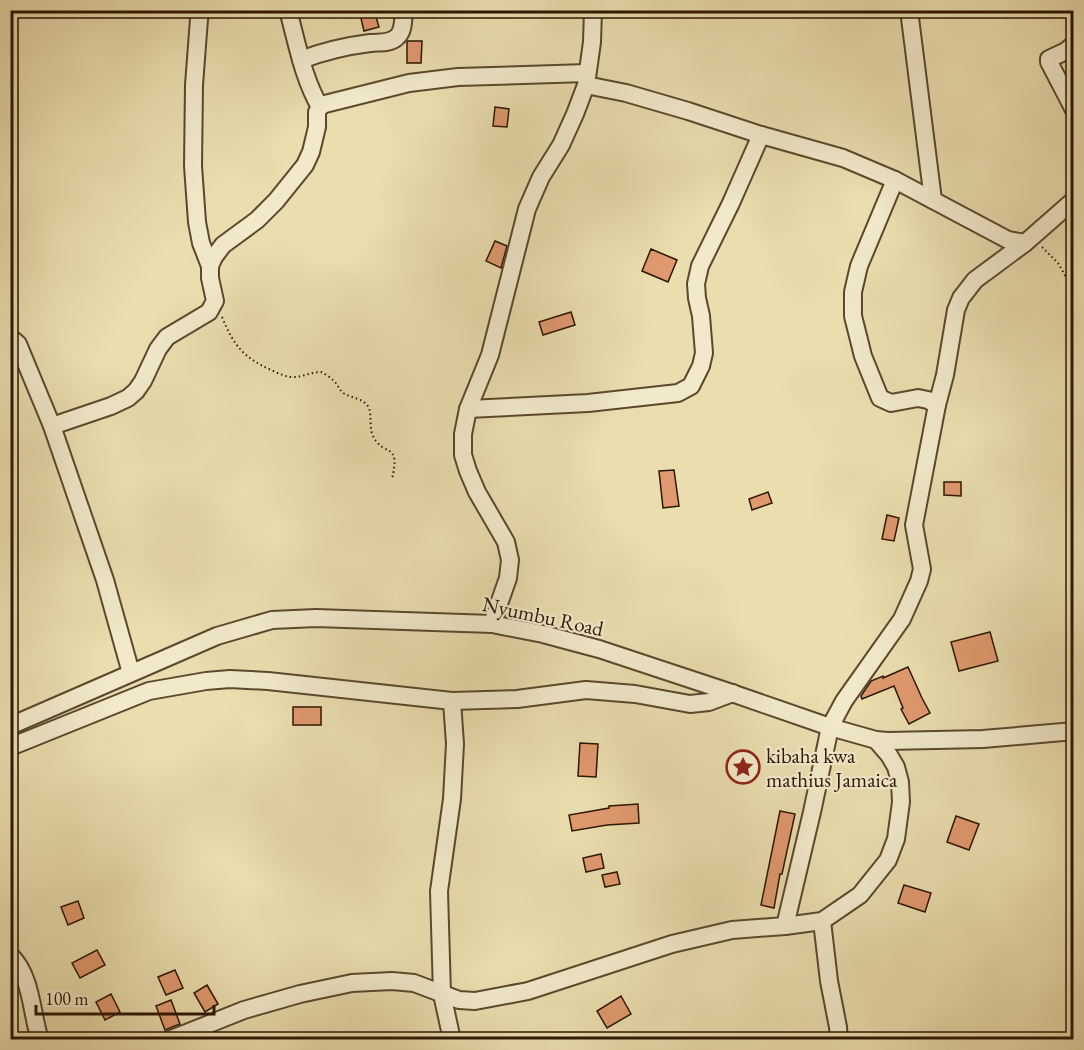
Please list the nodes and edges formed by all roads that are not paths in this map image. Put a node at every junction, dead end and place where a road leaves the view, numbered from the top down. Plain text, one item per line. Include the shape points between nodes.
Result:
1 (201, 10) edge
2 (288, 10) edge
3 (404, 10) edge
4 (593, 10) edge
5 (909, 10) edge
6 (1074, 45) edge
7 (301, 60) junction
8 (587, 79) junction
9 (320, 107) junction
10 (1074, 110) edge
11 (761, 135) junction
12 (895, 180) junction
13 (933, 200) junction
14 (1074, 200) edge
15 (1027, 240) junction
16 (210, 266) junction
17 (10, 337) edge
18 (937, 405) junction
19 (468, 409) junction
20 (52, 426) junction
21 (492, 624) junction
22 (131, 673) junction
23 (733, 693) junction
24 (452, 701) junction
25 (10, 726) edge
26 (830, 727) junction
27 (1074, 731) edge
28 (876, 740) junction
29 (10, 747) edge
30 (822, 921) junction
31 (785, 926) junction
32 (10, 954) edge
33 (442, 994) junction
34 (40, 1040) edge
35 (169, 1040) edge
36 (452, 1040) edge
37 (839, 1040) edge

1 - 16 street via 194,85 193,166 197,222
2 - 7 street
3 - 7 street via 402,28 394,40 338,48
4 - 8 street
5 - 13 street
6 - 10 street via 1049,62
7 - 9 street
8 - 9 street via 458,77 409,83
8 - 11 street
8 - 19 street via 561,145 527,209 490,355
9 - 16 street via 305,165 257,220 223,245
11 - 12 street via 843,158
11 - 19 street via 700,266 696,284 704,353 691,386 678,393 588,403
12 - 13 street
12 - 18 street via 859,266 853,316 863,356 880,398 891,403 918,398
13 - 15 street via 1008,240
14 - 15 street
15 - 18 street via 975,280 961,298
16 - 20 street via 215,301 209,312 167,337 136,391 111,406
17 - 20 street via 18,344
18 - 26 street via 914,525 921,569 919,581 902,619
19 - 21 street via 463,455 477,492 506,542 510,560
20 - 22 street via 105,580
21 - 22 street, Nyumbu Road via 272,620 217,636
21 - 23 street, Nyumbu Road via 599,649
22 - 25 street, Nyumbu Road
23 - 24 street via 710,702 690,704 586,690 517,699
23 - 26 street, Nyumbu Road
24 - 29 street via 268,681 206,681 149,691
24 - 33 street via 452,799 439,891
26 - 28 street, Nyumbu Road
26 - 31 street
27 - 28 street, Nyumbu Road via 983,740
28 - 30 street via 896,767 900,782 896,839 888,860 860,895
30 - 31 street
30 - 37 street
31 - 33 street via 732,930 672,944 528,991 475,1001
32 - 34 street via 25,976
33 - 35 street via 414,983 352,983 244,1010
33 - 36 street

